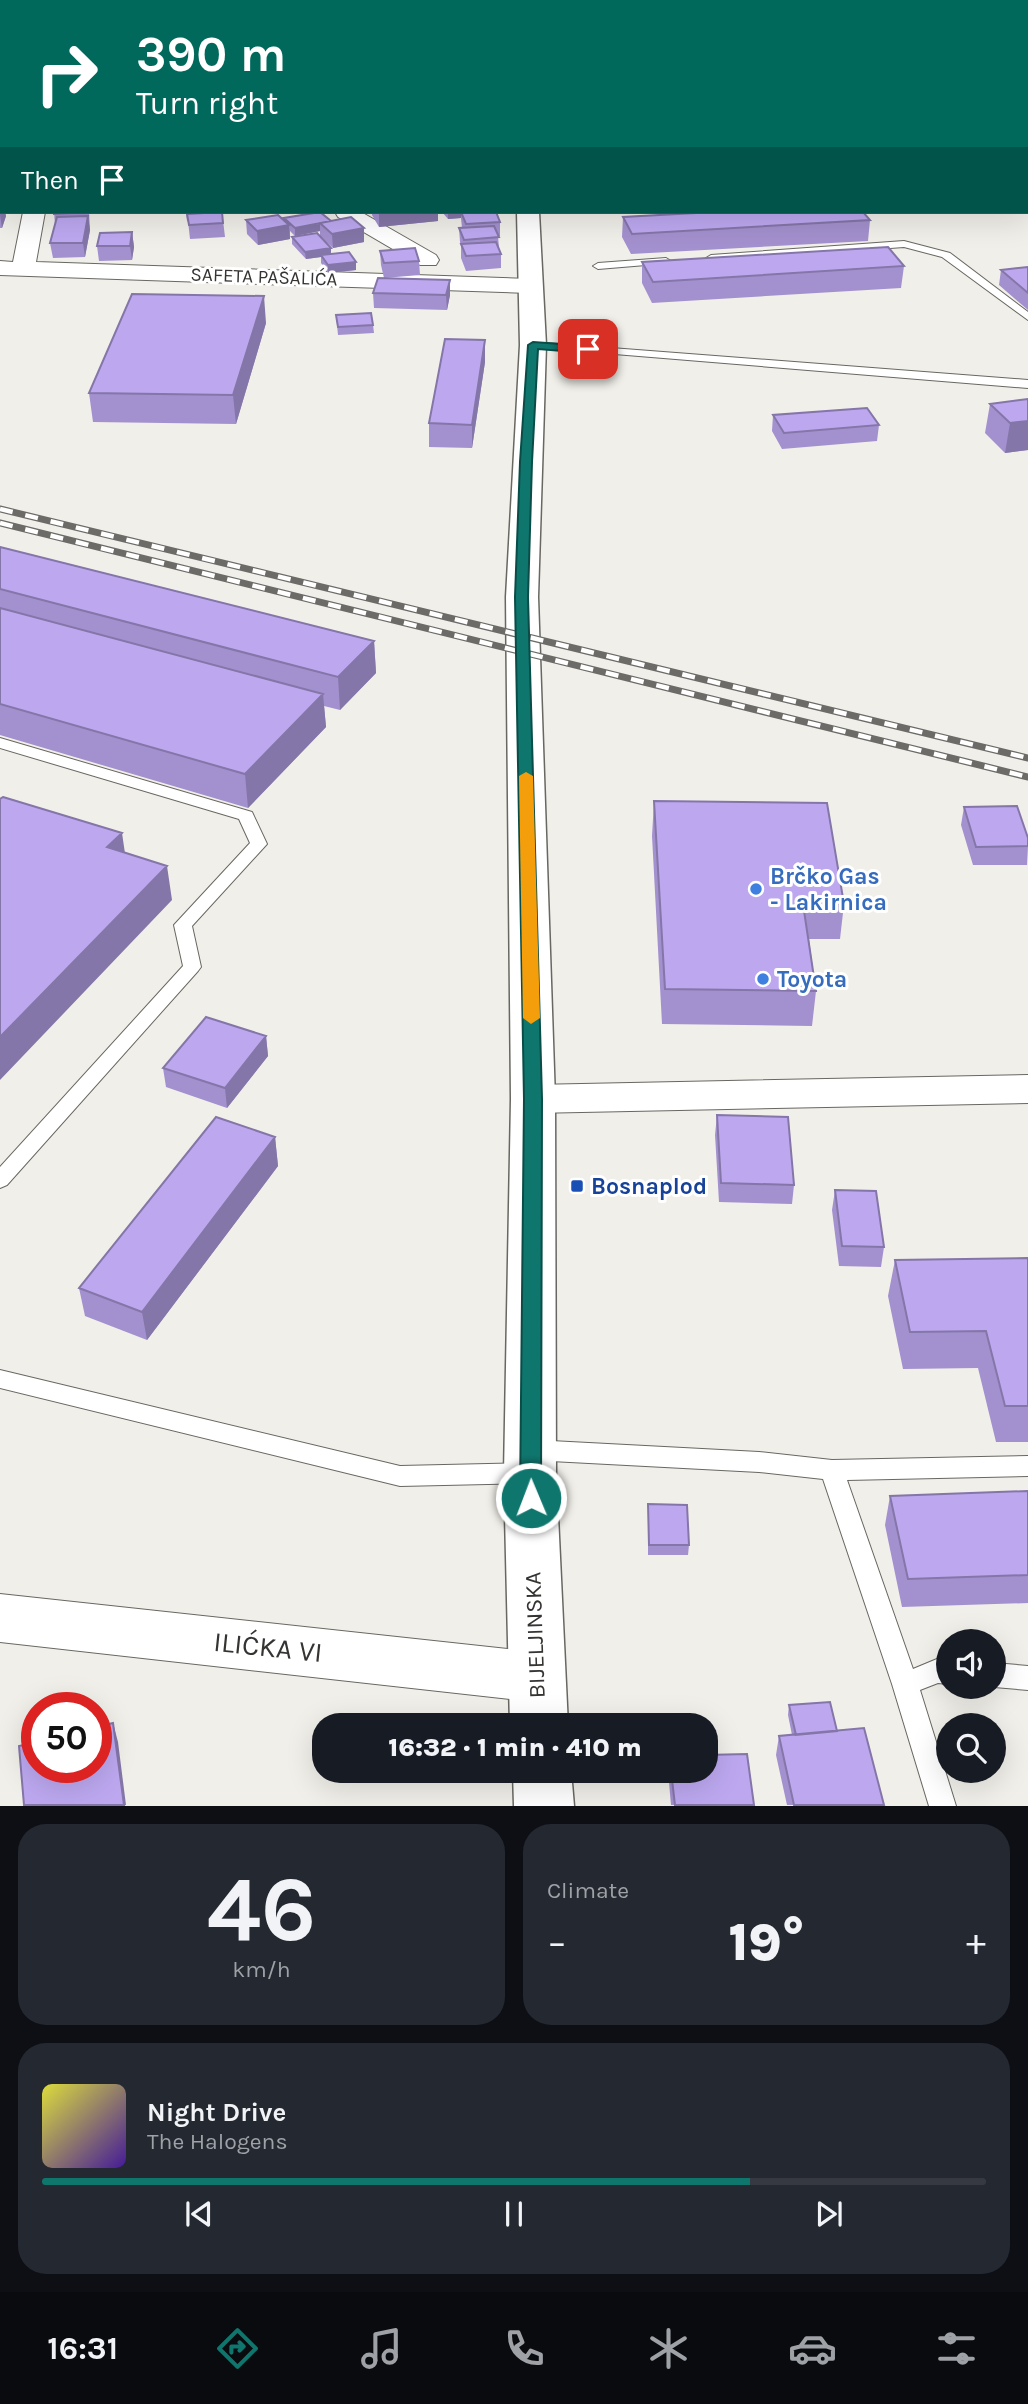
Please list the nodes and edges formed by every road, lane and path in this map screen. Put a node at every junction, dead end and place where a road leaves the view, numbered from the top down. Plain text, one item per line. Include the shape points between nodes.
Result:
1 (33, 214) edge
2 (349, 214) edge
3 (528, 214) edge
4 (696, 259) edge
5 (428, 260) dead end
6 (682, 260) edge
7 (598, 266) dead end
8 (11, 268) edge
9 (528, 286) junction
10 (1028, 317) edge
11 (533, 345) junction
12 (1028, 384) edge
13 (0, 743) edge
14 (1028, 1089) edge
15 (533, 1099) junction
16 (0, 1180) edge
17 (0, 1379) edge
18 (530, 1462) junction
19 (1028, 1466) edge
20 (832, 1470) junction
21 (0, 1618) edge
22 (936, 1671) edge
23 (1006, 1676) edge
24 (1028, 1678) edge
25 (905, 1684) junction
26 (538, 1701) edge
27 (543, 1783) edge
28 (544, 1805) edge
29 (943, 1805) edge

1 - 8 street
2 - 5 street
3 - 9 main road, BIJELJINSKA
4 - 10 lane via 904,244 946,255
6 - 7 lane
8 - 9 street, SAFETA PAŠALIĆA
9 - 11 main road, BIJELJINSKA
11 - 12 lane
11 - 15 main road, BIJELJINSKA via 522,597
13 - 16 lane via 246,816 259,844 183,925 192,967
14 - 15 street
15 - 18 main road, BIJELJINSKA
17 - 18 lane via 400,1476
18 - 20 lane via 759,1462
18 - 26 main road, BIJELJINSKA
19 - 20 lane
20 - 25 lane
21 - 26 street, ILIĆKA VI
22 - 25 lane
23 - 24 lane
25 - 29 lane
27 - 28 main road

